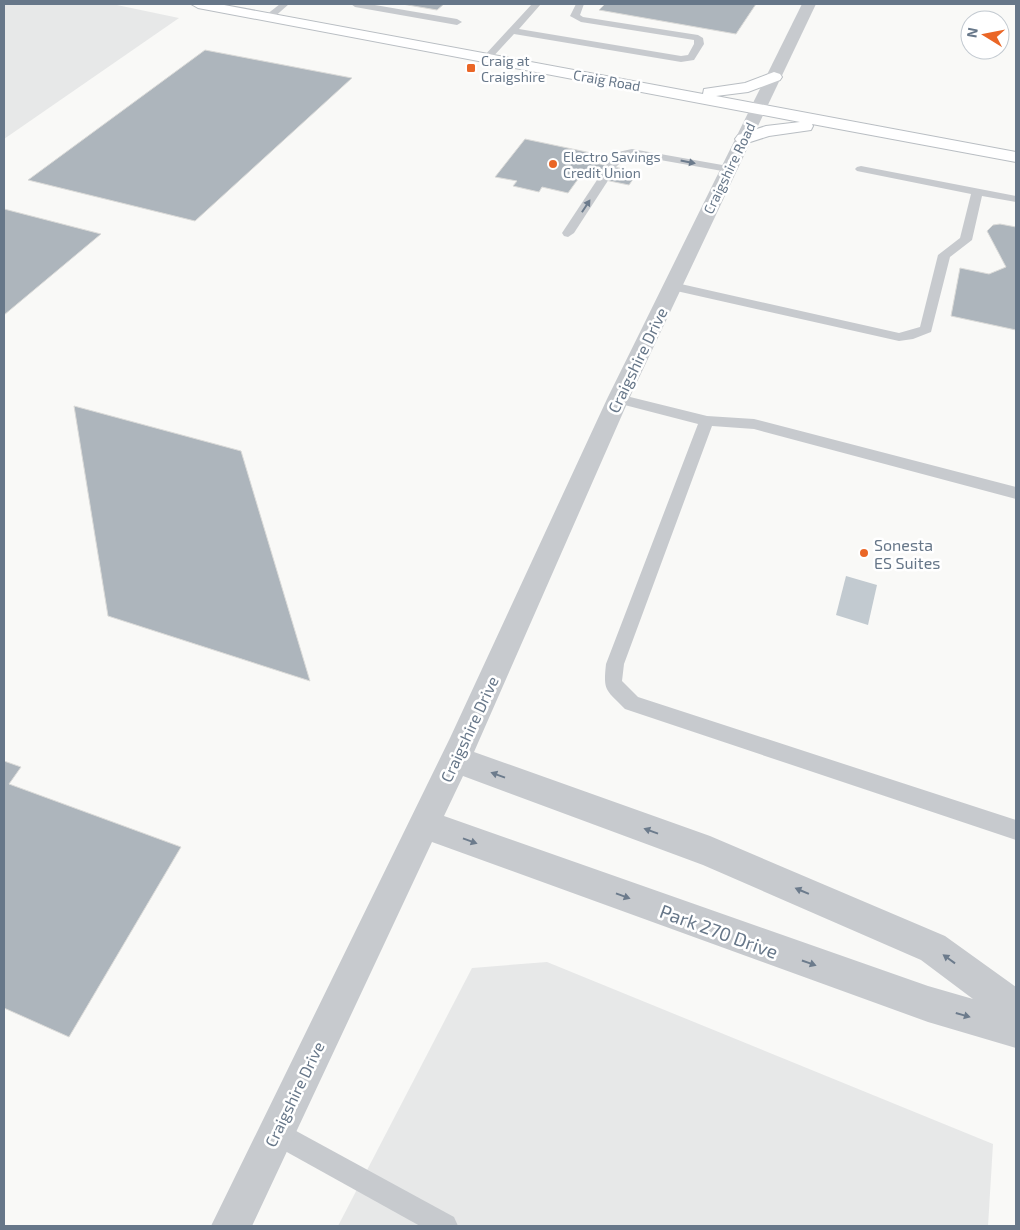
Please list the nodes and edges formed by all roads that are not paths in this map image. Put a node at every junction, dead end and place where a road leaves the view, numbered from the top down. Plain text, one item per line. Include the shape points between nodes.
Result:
1 (198, 4) edge
2 (285, 4) edge
3 (354, 4) edge
4 (537, 4) edge
5 (580, 4) edge
6 (809, 4) edge
7 (269, 17) junction
8 (457, 22) dead end
9 (512, 31) junction
10 (487, 58) junction
11 (774, 77) junction
12 (681, 93) junction
13 (758, 109) junction
14 (846, 125) junction
15 (735, 135) junction
16 (1016, 157) edge
17 (611, 166) dead end
18 (728, 169) junction
19 (861, 169) dead end
20 (603, 179) dead end
21 (977, 192) junction
22 (1016, 199) edge
23 (700, 228) joint
24 (568, 233) dead end
25 (672, 286) junction
26 (618, 398) junction
27 (707, 422) junction
28 (1016, 493) edge
29 (455, 759) junction
30 (424, 824) junction
31 (1016, 830) edge
32 (1016, 1009) edge
33 (1016, 1030) edge
34 (276, 1132) junction
35 (434, 1224) edge
36 (231, 1226) edge

1 - 7 main road, Craig Road
2 - 7 lane
3 - 8 lane
4 - 9 lane
5 - 9 lane via 575,16 581,20 698,38 699,44 691,58 680,59
6 - 11 street, Craigshire Road
7 - 10 main road, Craig Road
9 - 10 lane
10 - 12 main road, Craig Road
11 - 12 main road via 732,90
11 - 13 street, Craigshire Road
12 - 13 main road, Craig Road
12 - 15 main road via 720,114
13 - 14 main road, Craig Road
13 - 15 street, Craigshire Road
14 - 15 main road via 786,127
14 - 16 main road, Craig Road
15 - 18 street, Craigshire Road
17 -> 18 lane via 622,154 632,152
18 - 23 street, Craigshire Road
19 - 21 lane
24 -> 20 lane
21 - 22 lane
21 - 25 lane via 966,240 944,255 926,329 908,336 898,337
23 - 25 street, Craigshire Drive
25 - 26 street, Craigshire Drive
26 - 27 lane
26 - 29 street, Craigshire Drive
27 - 28 lane via 754,424
27 - 31 lane via 614,664 613,684 632,703
29 - 30 street, Craigshire Drive
32 -> 29 street via 934,948 710,852
30 -> 33 street, Park 270 Drive via 928,1004
30 - 34 street, Craigshire Drive
34 - 35 lane
34 - 36 street, Craigshire Drive

